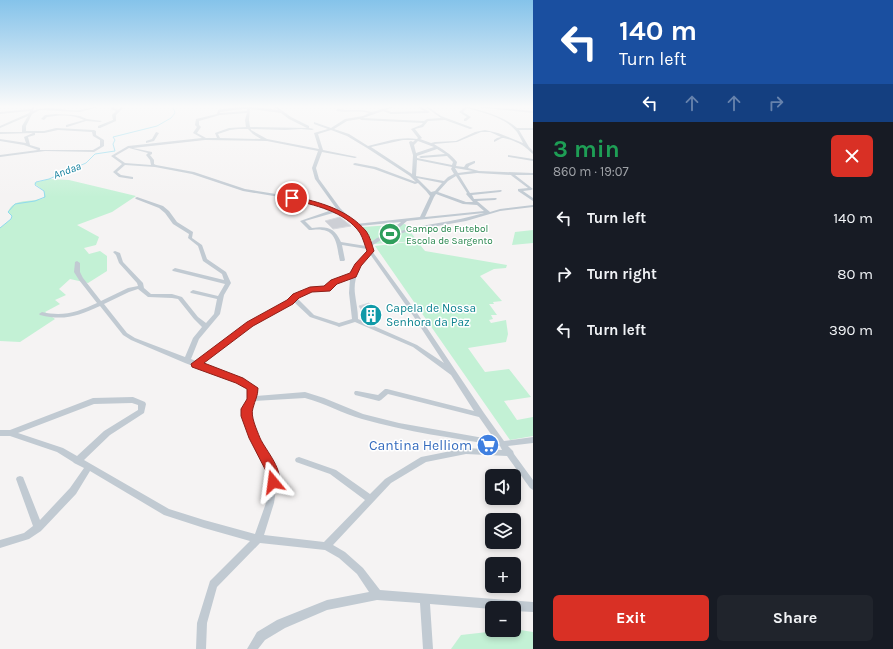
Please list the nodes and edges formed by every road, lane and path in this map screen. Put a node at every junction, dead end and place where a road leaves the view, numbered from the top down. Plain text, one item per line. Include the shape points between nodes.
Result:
1 (28, 136) edge
2 (38, 136) edge
3 (96, 136) edge
4 (155, 136) edge
5 (201, 136) edge
6 (217, 136) edge
7 (259, 136) edge
8 (317, 136) edge
9 (350, 136) edge
10 (418, 136) edge
11 (467, 136) edge
12 (503, 136) joint
13 (520, 136) edge
14 (205, 139) junction
15 (219, 139) junction
16 (408, 139) junction
17 (0, 140) edge
18 (266, 140) junction
19 (418, 140) junction
20 (27, 141) junction
21 (494, 141) dead end
22 (433, 143) junction
23 (412, 144) junction
24 (145, 145) junction
25 (29, 146) junction
26 (526, 146) junction
27 (128, 147) junction
28 (368, 147) junction
29 (438, 147) junction
30 (321, 149) junction
31 (45, 150) junction
32 (533, 153) edge
33 (449, 155) junction
34 (0, 156) edge
35 (509, 156) dead end
36 (355, 157) dead end
37 (415, 157) junction
38 (533, 160) edge
39 (474, 162) dead end
40 (124, 164) junction
41 (355, 164) dead end
42 (155, 166) junction
43 (454, 166) junction
44 (466, 168) junction
45 (480, 172) junction
46 (533, 174) edge
47 (513, 175) junction
48 (412, 176) junction
49 (458, 176) junction
50 (132, 178) dead end
51 (446, 181) junction
52 (426, 188) junction
53 (532, 189) edge
54 (500, 191) dead end
55 (468, 194) junction
56 (434, 195) junction
57 (137, 198) dead end
58 (495, 199) dead end
59 (473, 200) junction
60 (533, 200) edge
61 (478, 204) junction
62 (533, 206) edge
63 (334, 210) junction
64 (487, 212) junction
65 (344, 215) junction
66 (422, 218) junction
67 (406, 220) junction
68 (356, 225) junction
69 (387, 236) junction
70 (340, 243) junction
71 (369, 248) junction
72 (115, 252) dead end
73 (342, 260) dead end
74 (77, 263) dead end
75 (175, 270) dead end
76 (354, 275) junction
77 (228, 283) junction
78 (141, 287) junction
79 (193, 292) dead end
80 (220, 298) junction
81 (294, 299) junction
82 (98, 303) junction
83 (42, 314) dead end
84 (355, 320) junction
85 (205, 326) junction
86 (187, 361) junction
87 (196, 364) junction
88 (456, 374) junction
89 (356, 393) dead end
90 (252, 399) junction
91 (481, 415) junction
92 (0, 433) edge
93 (10, 433) junction
94 (533, 440) edge
95 (503, 444) junction
96 (510, 453) junction
97 (299, 460) dead end
98 (77, 461) junction
99 (88, 468) junction
100 (524, 472) junction
101 (533, 473) edge
102 (20, 479) dead end
103 (533, 486) edge
104 (370, 499) junction
105 (38, 528) junction
106 (258, 539) junction
107 (0, 544) edge
108 (326, 546) junction
109 (376, 595) junction
110 (425, 598) junction
111 (533, 607) edge
112 (202, 649) edge
113 (252, 649) edge
114 (428, 649) edge

1 - 20 street
2 - 20 street
3 - 31 street via 102,140 102,146 94,151
4 - 24 street
5 - 14 street
6 - 15 street
7 - 18 street
8 - 30 street
9 - 28 street
10 - 19 street
11 - 22 street via 458,141
12 - 21 street
12 - 26 street
13 - 26 street
14 - 15 street
14 - 24 street
15 - 18 street
16 - 19 street
16 - 23 street
16 - 28 street
17 - 25 street
18 - 30 street
19 - 22 street
19 - 23 street
20 - 25 street
22 - 29 street
23 - 37 street
24 - 27 street
25 - 31 street
26 - 32 street
27 - 40 street via 113,156
27 - 42 street via 151,153 148,155
28 - 48 street
29 - 33 street
29 - 37 street
30 - 36 street
30 - 65 street via 314,168 315,174 332,202
31 - 34 street
33 - 37 street
33 - 43 street via 455,162
35 - 38 street
37 - 43 street
37 - 48 street
39 - 44 street
40 - 42 street
40 - 50 street via 115,172
41 - 52 street via 399,175
42 - 63 street via 211,178 251,191 305,200
43 - 44 street
43 - 49 street via 453,169
44 - 45 street
45 - 47 street
45 - 49 street
46 - 47 street
47 - 53 street
48 - 51 street
48 - 52 street
49 - 51 street
49 - 55 street
51 - 56 street
52 - 56 street
53 - 60 street via 519,190
54 - 55 street
55 - 59 street
56 - 61 street
56 - 66 street
57 - 77 street via 161,207 168,212 172,221 191,233 190,238 200,245 205,260 224,273
58 - 59 street
59 - 61 street
61 - 64 street
62 - 64 street
63 - 65 street
63 - 70 street via 302,221 310,228 329,230
64 - 66 street
64 - 69 street via 466,220
65 - 68 street
66 - 67 street
67 - 68 street
67 - 69 street
68 - 71 street via 364,233
69 - 71 street
70 - 71 street
70 - 73 street
71 - 76 street via 357,265
71 - 88 street
72 - 78 street
74 - 82 street via 79,276
75 - 77 street
76 - 81 street via 334,282 327,289 307,291
76 - 84 street via 351,291
77 - 80 street
78 - 82 street
78 - 85 street via 152,297 180,298
79 - 80 street
80 - 85 street via 216,314
81 - 84 street via 310,315 332,323 344,324
81 - 87 street via 250,324
82 - 83 street via 61,317
82 - 86 street via 125,334
84 - 88 street via 415,346
85 - 86 street via 196,338
86 - 87 street
87 - 90 street via 248,385 254,391
88 - 91 street
89 - 91 street via 379,398 387,391
90 - 95 street via 305,395 361,416 399,426
90 - 106 street via 247,416 254,438 272,471 273,482 270,503
91 - 95 street
92 - 93 street
93 - 98 street via 60,450
93 - 98 street via 93,401 133,400 142,404 141,412 107,433
94 - 95 street
95 - 96 street
96 - 100 street
96 - 104 street via 466,452 424,459 388,481
97 - 104 street via 333,472
98 - 99 street
99 - 105 street via 73,491
99 - 106 street via 167,512
100 - 101 street
100 - 103 street
102 - 105 street
104 - 108 street
105 - 107 street via 26,536
106 - 108 street
106 - 112 street via 213,584 202,623
108 - 109 street via 342,555 360,571
109 - 110 street
109 - 113 street via 327,605 281,624 261,636
110 - 111 street
110 - 114 street

